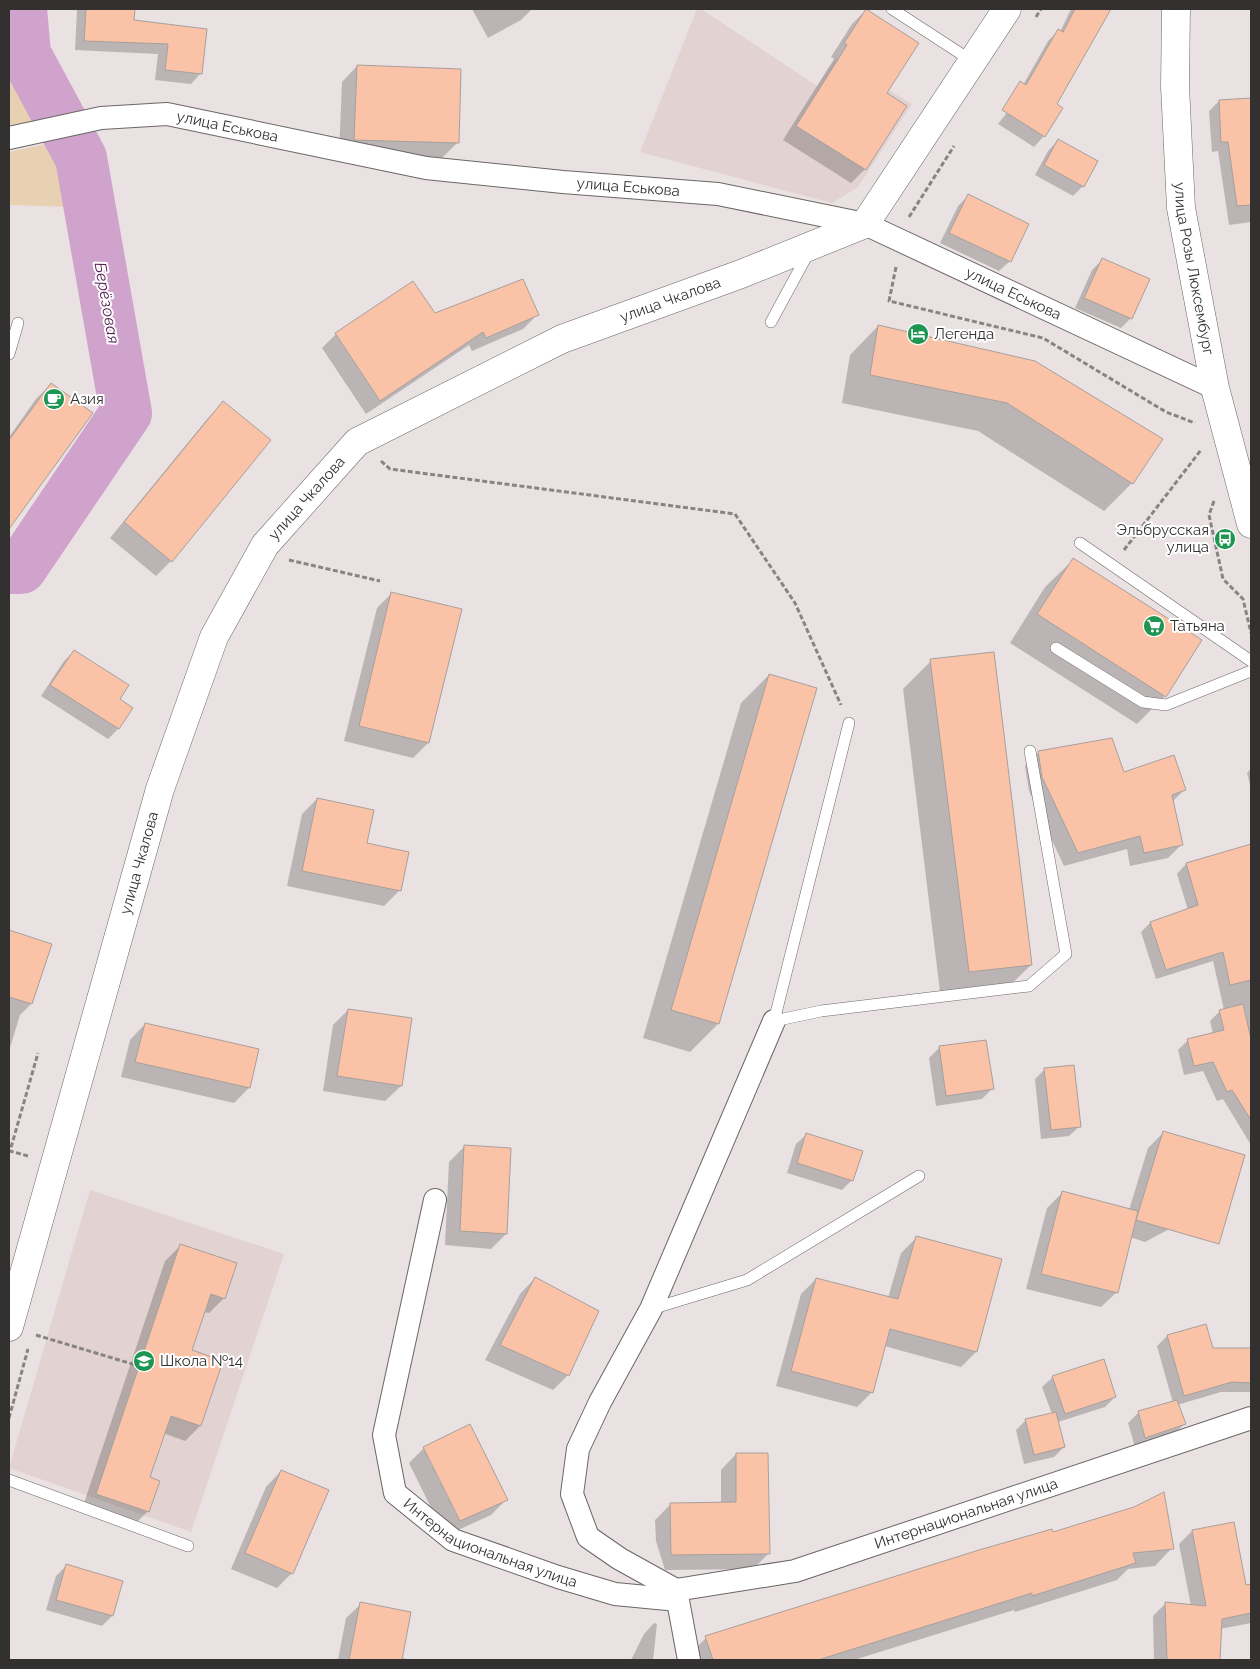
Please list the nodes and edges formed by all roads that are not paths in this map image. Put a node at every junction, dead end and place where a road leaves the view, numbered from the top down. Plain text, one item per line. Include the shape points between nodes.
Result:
1 (892, 9) edge
2 (1007, 9) edge
3 (1176, 9) edge
4 (972, 61) junction
5 (9, 138) edge
6 (865, 224) junction
7 (814, 245) junction
8 (771, 322) dead end
9 (18, 323) dead end
10 (9, 354) edge
11 (1215, 388) junction
12 (1246, 482) edge
13 (1251, 524) edge
14 (1080, 543) dead end
15 (1056, 648) dead end
16 (1251, 661) edge
17 (1251, 671) edge
18 (849, 723) road end
19 (1030, 751) dead end
20 (774, 1021) junction
21 (919, 1176) dead end
22 (435, 1200) dead end
23 (651, 1309) junction
24 (21, 1330) edge
25 (1251, 1418) edge
26 (9, 1480) edge
27 (188, 1546) dead end
28 (677, 1595) junction
29 (689, 1660) edge

1 - 4 lane
2 - 4 street
3 - 11 street, улица Розы Люксембург via 1175,86 1180,208
4 - 6 street
5 - 6 street, улица Еськова via 101,118 166,114 426,168 718,194
6 - 7 street, улица Чкалова
6 - 11 street, улица Еськова
7 - 8 lane
7 - 24 street, улица Чкалова via 562,339 357,442 265,545 214,637 160,789
9 - 10 lane
11 - 12 street, улица Розы Люксембург
12 - 13 street, улица Розы Люксембург
14 - 16 lane
15 - 17 lane via 1143,702 1166,705
18 - 20 lane
19 - 20 lane via 1066,954 1029,986 822,1011
20 - 23 street
21 - 23 lane via 747,1280
22 - 28 street, Интернациональная улица via 384,1435 395,1493 453,1540 615,1594
23 - 28 street via 578,1449 572,1494 588,1537
25 - 28 street, Интернациональная улица via 795,1570
26 - 27 lane
28 - 29 street

